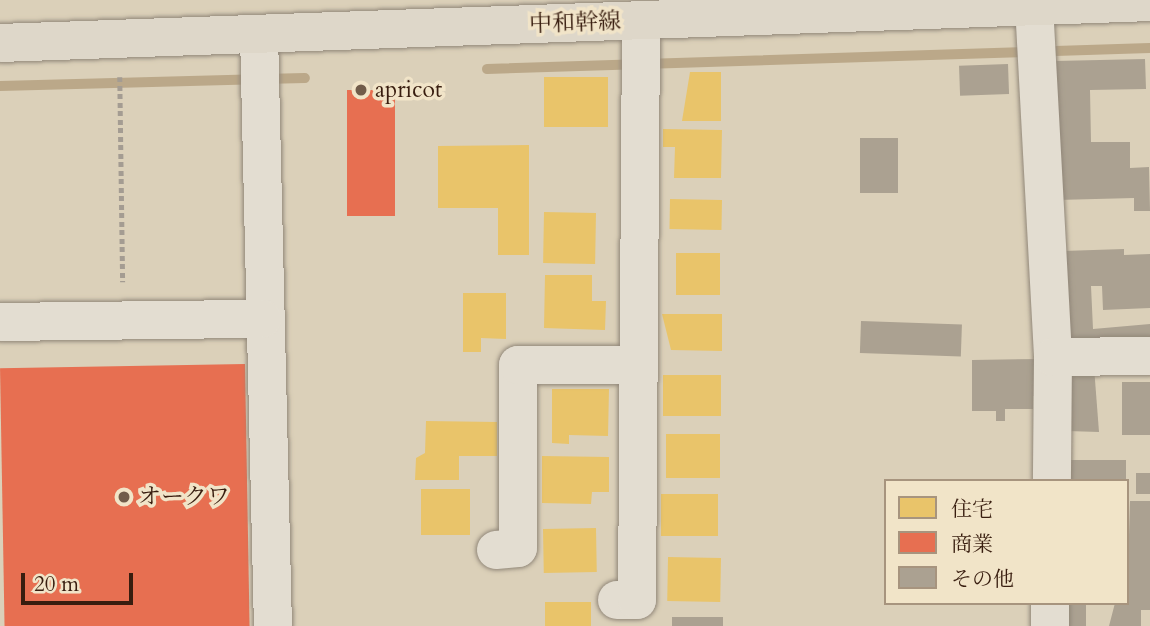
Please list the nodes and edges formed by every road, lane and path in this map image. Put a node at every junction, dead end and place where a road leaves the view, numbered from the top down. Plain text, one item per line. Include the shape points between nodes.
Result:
1 (1150, 2) edge
2 (641, 20) junction
3 (260, 34) junction
4 (1034, 34) junction
5 (0, 43) edge
6 (120, 66) dead end
7 (261, 319) junction
8 (124, 321) junction
9 (0, 322) edge
10 (1150, 356) edge
11 (1053, 357) junction
12 (639, 365) junction
13 (1052, 479) edge
14 (496, 550) dead end
15 (617, 600) dead end
16 (1050, 605) edge
17 (273, 626) edge
18 (1050, 626) edge

1 - 4 main road, 中和幹線
2 - 3 main road, 中和幹線
2 - 4 main road, 中和幹線
2 - 12 street
3 - 5 main road, 中和幹線
3 - 7 street
4 - 11 street
6 - 8 path
7 - 8 street
7 - 17 street via 271,332
8 - 9 street
10 - 11 street
11 - 13 street
12 - 14 street via 518,365 518,548
12 - 15 street via 637,600
16 - 18 street

